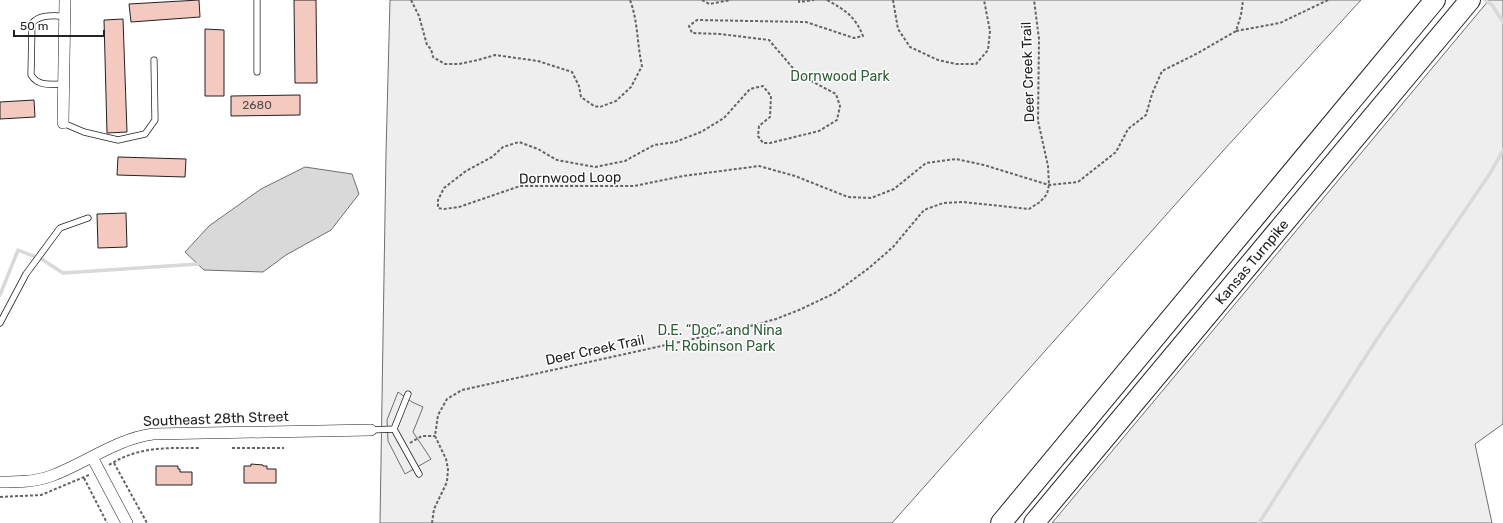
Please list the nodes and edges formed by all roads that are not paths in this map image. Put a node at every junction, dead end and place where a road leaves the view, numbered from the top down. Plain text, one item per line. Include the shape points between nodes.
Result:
1 (65, 0) edge
2 (257, 0) edge
3 (1435, 0) edge
4 (1470, 0) edge
5 (64, 16) junction
6 (154, 60) dead end
7 (256, 72) dead end
8 (63, 84) junction
9 (63, 122) joint
10 (88, 218) dead end
11 (0, 323) edge
12 (408, 394) dead end
13 (371, 430) joint
14 (394, 430) junction
15 (92, 457) junction
16 (419, 474) dead end
17 (0, 482) edge
18 (127, 523) edge
19 (1002, 523) edge
20 (1034, 523) edge

1 - 5 street
2 - 7 lane
3 - 19 highway, Kansas Turnpike
4 - 20 highway, Kansas Turnpike
5 - 8 street
5 - 8 lane via 46,16 37,18 32,23 31,75 36,82 43,84
6 - 9 lane via 155,120 145,134 118,140 84,132
8 - 9 street
10 - 11 lane via 60,228 26,274
12 - 14 lane
13 - 14 lane
13 - 15 street, Southeast 28th Street via 153,434 130,439
14 - 16 lane
15 - 17 street, Southeast 28th Street via 38,480
15 - 18 street

